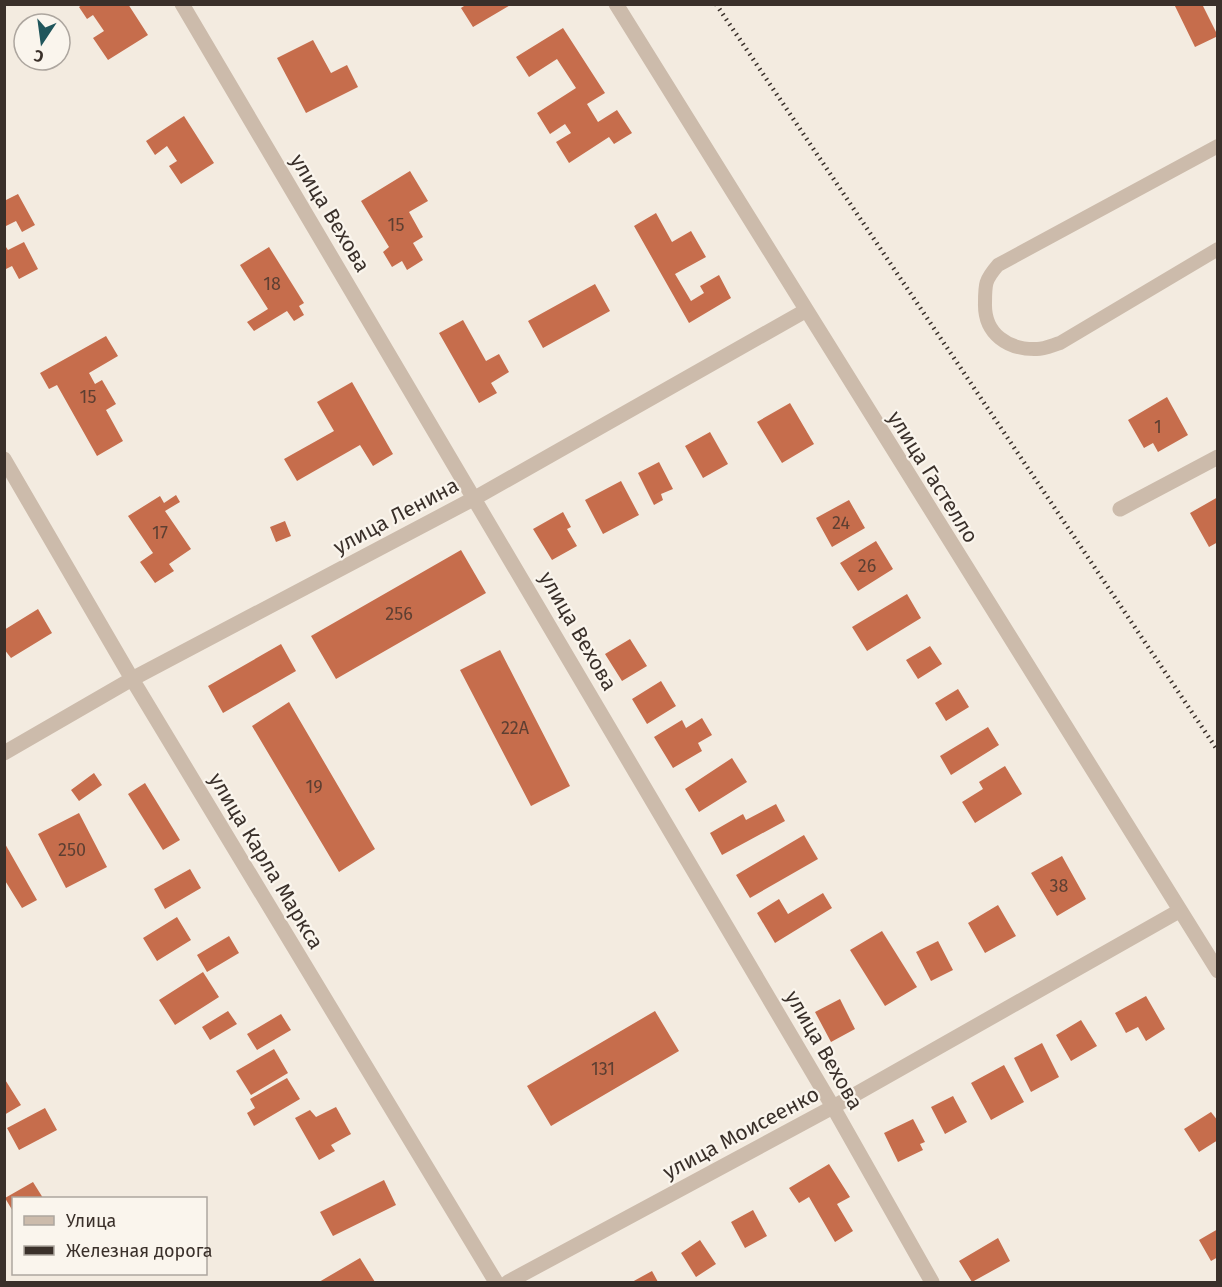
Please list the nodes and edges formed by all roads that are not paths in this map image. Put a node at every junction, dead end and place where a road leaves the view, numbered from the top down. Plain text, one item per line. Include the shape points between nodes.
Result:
1 (182, 4) edge
2 (616, 4) edge
3 (1218, 146) edge
4 (1218, 249) edge
5 (805, 311) junction
6 (1218, 457) edge
7 (4, 459) edge
8 (475, 498) junction
9 (1120, 509) dead end
10 (132, 679) junction
11 (4, 753) edge
12 (1179, 911) junction
13 (1218, 971) edge
14 (833, 1107) junction
15 (496, 1282) edge
16 (508, 1282) edge
17 (932, 1282) edge

1 - 8 street, улица Вехова
2 - 5 street, улица Гастелло
3 - 4 lane via 998,265 986,280 985,315 990,330 1006,343 1038,349 1060,343
5 - 8 street, улица Ленина
5 - 12 street, улица Гастелло
6 - 9 street
7 - 10 street, улица Карла Маркса
8 - 10 street, улица Ленина
8 - 14 street, улица Вехова
10 - 11 street, улица Ленина
10 - 15 street, улица Карла Маркса
12 - 13 street, улица Гастелло
12 - 14 street, улица Моисеенко
14 - 16 street, улица Моисеенко
14 - 17 street, улица Вехова

